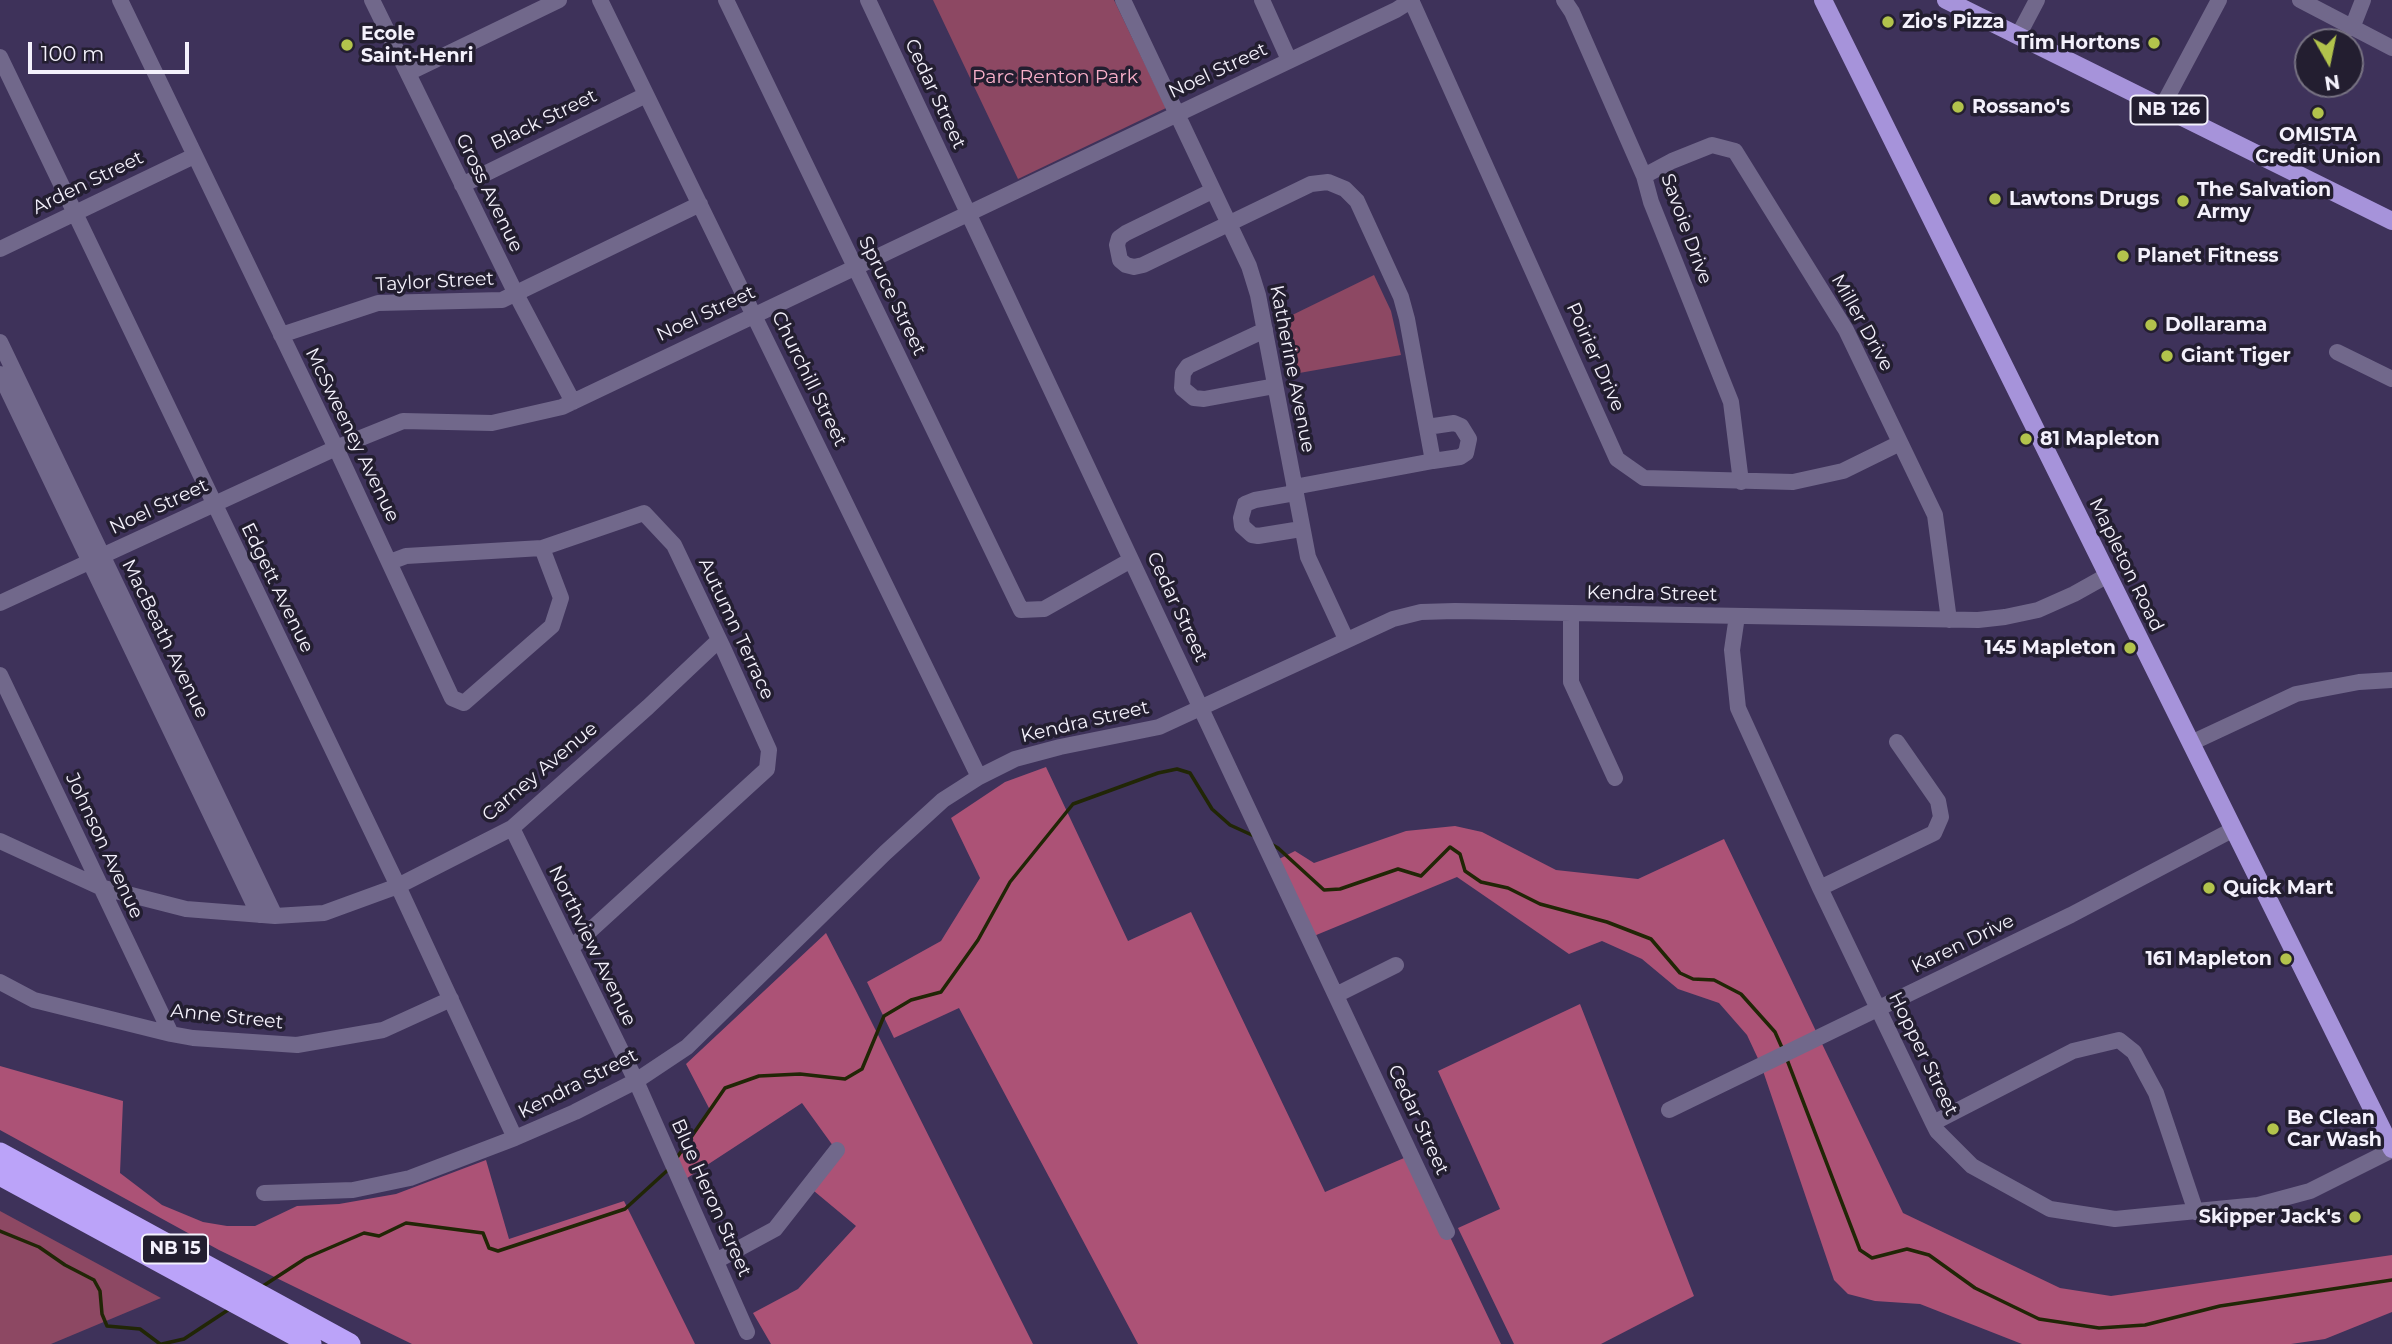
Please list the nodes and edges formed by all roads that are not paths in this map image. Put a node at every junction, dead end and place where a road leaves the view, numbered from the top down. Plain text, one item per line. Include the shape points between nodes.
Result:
1 (120, 0) edge
2 (372, 0) edge
3 (559, 0) edge
4 (600, 0) edge
5 (726, 0) edge
6 (868, 0) edge
7 (1123, 0) edge
8 (1262, 0) edge
9 (1411, 0) edge
10 (1564, 0) edge
11 (1947, 0) edge
12 (2037, 0) edge
13 (2219, 0) edge
14 (2300, 0) edge
15 (2363, 0) edge
16 (1827, 4) edge
17 (2352, 27) junction
18 (2018, 36) junction
19 (2392, 48) edge
20 (0, 57) edge
21 (1289, 60) junction
22 (408, 73) junction
23 (642, 97) junction
24 (2162, 107) junction
25 (1176, 114) junction
26 (194, 156) junction
27 (1644, 176) junction
28 (461, 185) junction
29 (1212, 191) junction
30 (700, 204) junction
31 (75, 212) junction
32 (968, 214) junction
33 (2392, 221) edge
34 (1228, 224) junction
35 (0, 249) edge
36 (855, 268) junction
37 (516, 294) junction
38 (754, 314) junction
39 (1265, 330) junction
40 (281, 335) junction
41 (0, 342) edge
42 (2337, 352) dead end
43 (4, 371) edge
44 (2392, 379) edge
45 (1275, 386) junction
46 (573, 401) junction
47 (1427, 427) junction
48 (1900, 443) junction
49 (336, 448) junction
50 (1433, 461) junction
51 (1741, 482) junction
52 (1294, 490) junction
53 (214, 504) junction
54 (1301, 529) junction
55 (542, 548) junction
56 (96, 560) junction
57 (1131, 560) junction
58 (390, 562) junction
59 (2108, 575) junction
60 (0, 603) edge
61 (1571, 613) junction
62 (1737, 616) junction
63 (1949, 620) junction
64 (1346, 639) junction
65 (719, 640) junction
66 (0, 675) edge
67 (2392, 680) edge
68 (1201, 708) junction
69 (1897, 742) dead end
70 (2191, 743) junction
71 (979, 777) junction
72 (1615, 778) dead end
73 (512, 828) junction
74 (2234, 829) junction
75 (0, 841) edge
76 (100, 887) junction
77 (398, 887) junction
78 (1819, 888) junction
79 (267, 916) junction
80 (571, 948) junction
81 (1396, 965) dead end
82 (0, 982) edge
83 (1336, 995) junction
84 (451, 999) junction
85 (1878, 1009) junction
86 (171, 1034) junction
87 (636, 1081) junction
88 (1669, 1110) dead end
89 (1933, 1123) junction
90 (515, 1138) junction
91 (2392, 1149) edge
92 (836, 1150) dead end
93 (0, 1153) edge
94 (0, 1174) edge
95 (264, 1193) dead end
96 (2196, 1212) junction
97 (1447, 1232) dead end
98 (716, 1261) junction
99 (747, 1332) dead end
100 (311, 1344) edge
101 (350, 1344) edge

1 - 26 street, McSweeney Avenue
2 - 22 street, Gross Avenue
3 - 22 street
4 - 23 street, Churchill Street
5 - 36 street, Spruce Street
6 - 32 street, Cedar Street
7 - 25 street, Katherine Avenue
8 - 21 street
9 - 21 street, Noel Street
9 - 51 street, Poirier Drive via 1617,458 1644,478
10 - 27 street, Savoie Drive
11 - 18 main road, NB 126
12 - 18 street
13 - 24 street
14 - 17 street
15 - 17 street
16 - 59 main road, Mapleton Road
17 - 19 street
18 - 24 main road, NB 126
20 - 31 street, Edgett Avenue
21 - 25 street, Noel Street
22 - 28 street, Gross Avenue
23 - 28 street, Black Street
23 - 30 street, Churchill Street
24 - 33 main road, NB 126
25 - 29 street, Katherine Avenue
25 - 32 street, Noel Street
26 - 31 street, Arden Street
26 - 40 street, McSweeney Avenue
27 - 48 street, Miller Drive via 1712,145 1735,151 1846,330
27 - 51 street, Savoie Drive via 1731,402
28 - 37 street, Gross Avenue
29 - 34 street, Katherine Avenue
29 - 34 street via 1119,238 1120,260 1134,267 1143,265
30 - 37 street, Taylor Street
30 - 38 street, Churchill Street
31 - 35 street, Arden Street
31 - 53 street, Edgett Avenue
32 - 36 street, Noel Street
32 - 57 street, Cedar Street
34 - 39 street, Katherine Avenue via 1248,266
34 - 47 street via 1311,184 1328,182 1357,201 1401,297
36 - 38 street, Noel Street
36 - 57 street, Spruce Street via 1021,610 1044,609
37 - 40 street, Taylor Street via 502,300 378,303
37 - 46 street, Gross Avenue
38 - 46 street, Noel Street
38 - 71 street, Churchill Street
39 - 45 street, Katherine Avenue
39 - 45 street via 1188,366 1182,373 1182,388 1194,398 1204,399
40 - 49 street, McSweeney Avenue
41 - 43 street, MacBeath Avenue
42 - 44 street
43 - 56 street, MacBeath Avenue
45 - 52 street, Katherine Avenue
46 - 49 street, Noel Street via 492,423 403,421
47 - 50 street
47 - 50 street via 1454,423 1469,439 1466,453 1460,457
48 - 51 street, Poirier Drive via 1843,471 1793,482
48 - 63 street, Miller Drive via 1935,515
49 - 53 street, Noel Street
49 - 58 street, McSweeney Avenue
50 - 52 street
52 - 54 street, Katherine Avenue
52 - 54 street via 1245,504 1242,526 1252,536
53 - 56 street, Noel Street
53 - 77 street, Edgett Avenue
54 - 64 street, Katherine Avenue via 1308,557
55 - 58 street, Autumn Terrace via 407,556
55 - 58 street, McSweeney Avenue via 561,598 552,626 464,703 452,698
55 - 65 street, Autumn Terrace via 644,513 674,545
56 - 60 street, Noel Street
56 - 79 street, MacBeath Avenue
57 - 68 street, Cedar Street
59 - 63 street, Kendra Street via 2038,610
59 - 70 main road, Mapleton Road
61 - 62 street, Kendra Street
61 - 64 street, Kendra Street via 1420,612
61 - 72 street via 1572,682
62 - 63 street, Kendra Street
62 - 78 street, Hopper Street via 1732,650 1738,708
64 - 68 street, Kendra Street
65 - 73 street, Carney Avenue
65 - 80 street, Autumn Terrace via 769,750 767,769
66 - 76 street, Johnson Avenue
67 - 70 street via 2296,694
68 - 71 street, Kendra Street via 1159,727 1014,759
68 - 83 street, Cedar Street
69 - 78 street via 1938,801 1941,817 1934,833
70 - 74 main road, Mapleton Road
71 - 87 street, Kendra Street via 943,800 885,853 687,1046
73 - 77 street, Carney Avenue
73 - 80 street, Northview Avenue
74 - 85 street, Karen Drive
74 - 91 main road, Mapleton Road
75 - 76 street, Carney Avenue
76 - 79 street, Carney Avenue via 186,909
76 - 86 street, Johnson Avenue
77 - 79 street, Carney Avenue via 324,913
77 - 84 street, Edgett Avenue
78 - 85 street, Hopper Street
80 - 87 street, Northview Avenue
81 - 83 street
82 - 86 street, Anne Street via 34,1000
83 - 97 street, Cedar Street
84 - 86 street, Anne Street via 383,1030 298,1045
84 - 90 street, Edgett Avenue
85 - 88 street, Karen Drive
85 - 89 street, Hopper Street
87 - 90 street, Kendra Street
87 - 98 street, Blue Heron Street
89 - 96 street, Hopper Street via 1972,1166 2050,1209 2115,1219
89 - 96 street via 2073,1051 2119,1040 2134,1052 2156,1093
90 - 95 street, Kendra Street via 410,1178 353,1190
91 - 96 street, Hopper Street via 2310,1191 2259,1205
92 - 98 street via 775,1229
93 - 101 highway, NB 15
94 - 100 highway, NB 15
98 - 99 street, Blue Heron Street

